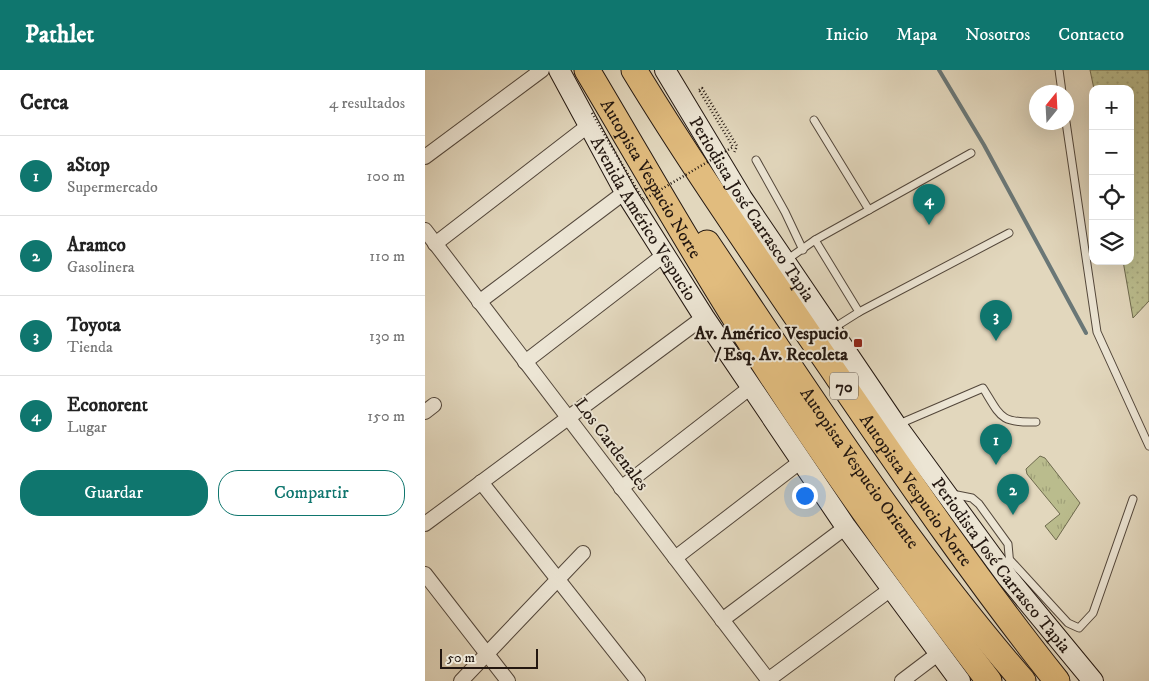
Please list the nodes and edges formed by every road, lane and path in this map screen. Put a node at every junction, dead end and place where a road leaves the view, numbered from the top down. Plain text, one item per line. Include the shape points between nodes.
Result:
1 (542, 70) edge
2 (559, 70) edge
3 (587, 70) edge
4 (634, 70) edge
5 (665, 70) edge
6 (1059, 70) edge
7 (1061, 85) edge
8 (596, 113) junction
9 (814, 120) dead end
10 (1067, 130) edge
11 (737, 146) dead end
12 (971, 153) dead end
13 (425, 157) edge
14 (756, 160) dead end
15 (625, 192) junction
16 (869, 210) junction
17 (425, 230) edge
18 (1009, 233) dead end
19 (815, 240) junction
20 (435, 244) junction
21 (803, 250) junction
22 (665, 255) junction
23 (785, 261) junction
24 (479, 302) junction
25 (859, 312) junction
26 (704, 317) junction
27 (832, 329) junction
28 (525, 362) junction
29 (751, 387) junction
30 (568, 418) junction
31 (1036, 422) dead end
32 (896, 425) junction
33 (1149, 446) edge
34 (800, 462) junction
35 (481, 482) junction
36 (621, 488) junction
37 (1133, 499) dead end
38 (425, 524) edge
39 (846, 527) junction
40 (583, 553) dead end
41 (675, 558) junction
42 (1010, 570) junction
43 (425, 574) edge
44 (558, 579) junction
45 (891, 589) junction
46 (722, 620) junction
47 (939, 653) junction
48 (487, 654) junction
49 (768, 680) edge
50 (461, 681) edge
51 (508, 681) edge
52 (637, 681) edge
53 (902, 681) edge
54 (960, 681) edge
55 (989, 681) edge
56 (1023, 681) edge
57 (1057, 681) edge
58 (1093, 681) edge

1 - 13 street
2 - 8 main road, Avenida Américo Vespucio
3 - 8 highway, Autopista Vespucio Norte / 70
4 - 57 highway, Autopista Vespucio Norte / 70 via 685,152 874,431 965,561
5 - 23 main road, Periodista José Carrasco Tapia via 742,198
6 - 7 lane
8 - 11 path, bridge via 643,200 733,148 699,90 703,88
8 - 15 main road, Avenida Américo Vespucio
8 - 20 street
8 - 55 highway, Autopista Vespucio Norte via 704,269 798,416
8 - 56 highway, Autopista Vespucio Oriente / 70 via 649,156 911,540
9 - 16 lane
10 - 33 lane via 1097,332
12 - 16 lane
14 - 21 lane
15 - 22 main road, Avenida Américo Vespucio
15 - 24 street
16 - 19 lane
17 - 20 street, Los Cardenales
18 - 25 lane
19 - 21 lane
19 - 25 lane
20 - 24 street, Los Cardenales
21 - 23 lane
22 - 26 main road, Avenida Américo Vespucio
22 - 28 street
23 - 27 main road, Periodista José Carrasco Tapia
24 - 28 street, Los Cardenales
25 - 27 lane
26 - 29 main road, Avenida Américo Vespucio
26 - 30 street
27 - 32 main road, Periodista José Carrasco Tapia
28 - 30 street, Los Cardenales
29 - 34 main road, Avenida Américo Vespucio
29 - 36 street
30 - 35 street
30 - 36 street, Los Cardenales
31 - 32 lane via 1013,423 1001,417 983,388
32 - 42 main road, Periodista José Carrasco Tapia via 944,492
34 - 39 main road, Avenida Américo Vespucio
34 - 41 street
35 - 38 street
35 - 44 street
36 - 41 street, Los Cardenales
37 - 42 lane via 1093,613 1079,628 1068,623
39 - 45 main road, Avenida Américo Vespucio
39 - 46 street
40 - 44 street
41 - 46 street, Los Cardenales
42 - 58 main road, Periodista José Carrasco Tapia
43 - 48 street
44 - 48 street
44 - 52 street
45 - 47 main road, Avenida Américo Vespucio
45 - 49 street
46 - 49 street, Los Cardenales
47 - 53 street
47 - 54 main road, Avenida Américo Vespucio
48 - 50 street
48 - 51 street

